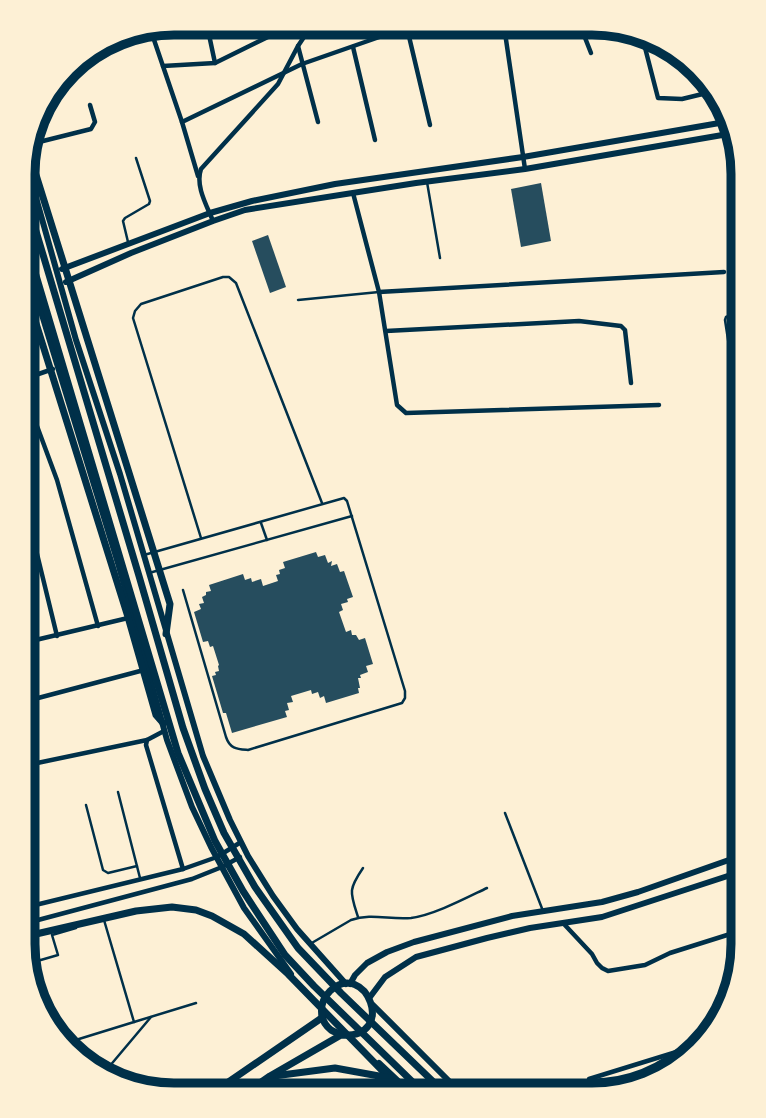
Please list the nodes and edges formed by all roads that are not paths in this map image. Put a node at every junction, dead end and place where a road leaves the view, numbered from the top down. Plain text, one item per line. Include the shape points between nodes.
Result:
1 (209, 35) edge
2 (272, 35) edge
3 (305, 35) edge
4 (386, 35) edge
5 (410, 35) edge
6 (505, 35) edge
7 (584, 35) edge
8 (152, 37) edge
9 (644, 45) edge
10 (298, 46) junction
11 (353, 47) junction
12 (591, 53) dead end
13 (215, 63) junction
14 (302, 64) junction
15 (163, 66) junction
16 (286, 72) junction
17 (706, 94) edge
18 (90, 105) dead end
19 (182, 122) junction
20 (318, 122) dead end
21 (721, 123) edge
22 (430, 125) dead end
23 (725, 135) edge
24 (375, 140) dead end
25 (39, 142) edge
26 (136, 158) dead end
27 (523, 158) junction
28 (525, 169) junction
29 (35, 171) edge
30 (198, 176) junction
31 (427, 182) junction
32 (354, 193) junction
33 (35, 194) edge
34 (210, 213) junction
35 (213, 221) junction
36 (35, 228) edge
37 (128, 244) junction
38 (440, 258) dead end
39 (57, 271) junction
40 (35, 272) edge
41 (724, 272) dead end
42 (60, 284) junction
43 (379, 292) junction
44 (298, 300) dead end
45 (35, 305) edge
46 (35, 310) edge
47 (731, 313) edge
48 (386, 331) junction
49 (731, 362) edge
50 (59, 367) junction
51 (35, 375) edge
52 (631, 383) dead end
53 (659, 405) dead end
54 (35, 421) edge
55 (322, 504) junction
56 (352, 516) junction
57 (261, 522) junction
58 (201, 538) junction
59 (267, 540) junction
60 (35, 554) edge
61 (143, 555) junction
62 (148, 573) junction
63 (183, 590) dead end
64 (128, 617) junction
65 (98, 626) junction
66 (166, 634) junction
67 (57, 636) junction
68 (35, 641) edge
69 (144, 670) junction
70 (35, 699) edge
71 (164, 727) junction
72 (147, 740) junction
73 (35, 763) edge
74 (118, 792) dead end
75 (86, 805) dead end
76 (505, 813) dead end
77 (241, 842) junction
78 (247, 853) junction
79 (217, 857) junction
80 (731, 859) edge
81 (137, 866) junction
82 (222, 867) junction
83 (363, 868) dead end
84 (183, 869) junction
85 (731, 876) edge
86 (141, 881) junction
87 (487, 888) dead end
88 (35, 905) edge
89 (544, 912) junction
90 (358, 917) junction
91 (35, 919) edge
92 (563, 923) junction
93 (35, 934) edge
94 (731, 934) edge
95 (310, 944) junction
96 (36, 961) edge
97 (348, 984) junction
98 (371, 1001) junction
99 (196, 1003) dead end
100 (322, 1014) junction
101 (151, 1017) junction
102 (134, 1022) junction
103 (345, 1035) junction
104 (74, 1040) edge
105 (681, 1050) edge
106 (109, 1067) edge
107 (270, 1076) junction
108 (589, 1079) dead end
109 (397, 1080) junction
110 (226, 1083) edge
111 (260, 1083) edge
112 (394, 1083) edge
113 (400, 1083) edge
114 (414, 1083) edge
115 (435, 1083) edge
116 (451, 1083) edge

1 - 13 street
2 - 13 street
3 - 10 street
4 - 11 street
5 - 22 street
6 - 27 street
7 - 12 street
8 - 15 street
9 - 17 street via 657,98
10 - 14 street
10 - 16 street
11 - 14 street
11 - 24 street
13 - 15 street
14 - 16 street
14 - 20 street
15 - 19 street
16 - 19 street
16 - 30 street
18 - 25 street via 95,122 92,129
19 - 30 street
21 - 27 street
23 - 28 street
26 - 37 lane via 150,201 123,221
27 - 28 street
27 - 34 street via 335,184
28 - 31 street
29 - 66 main road via 170,604
30 - 34 street
31 - 32 street
31 - 38 lane
32 - 35 street via 245,210
32 - 43 street
33 - 39 street
34 - 35 street
34 - 37 street
35 - 42 street
36 - 115 main road via 183,728 224,833 298,948
37 - 39 street
39 - 42 street
40 - 114 main road via 178,753 215,841 285,955
41 - 43 street
42 - 61 street
43 - 44 lane
43 - 48 street
45 - 50 street
46 - 64 main road
47 - 49 lane via 725,320
48 - 52 street via 579,321 621,326
48 - 53 street via 397,405 406,413
50 - 51 street
50 - 71 street
54 - 65 street via 57,480
55 - 56 lane via 344,498
55 - 57 lane
55 - 58 lane via 236,283 223,277 141,304 133,318
56 - 59 lane
56 - 63 lane via 405,691 402,703 248,750 233,748 228,744
57 - 58 lane
57 - 59 lane
58 - 61 lane
59 - 62 lane
60 - 67 street
61 - 62 street
62 - 66 street
64 - 65 street
64 - 69 main road
65 - 67 street
66 - 77 street via 202,756
67 - 68 street
69 - 70 street
69 - 71 main road via 156,715
71 - 72 street
71 - 79 street via 192,807
72 - 73 street
72 - 84 street
74 - 81 lane
75 - 81 lane via 103,870 108,873
76 - 89 lane
77 - 78 street
77 - 79 street
78 - 82 street
78 - 95 street
79 - 82 street
79 - 84 street
80 - 89 street via 601,902
81 - 86 lane
82 - 91 street via 192,879
82 - 100 street via 244,908
83 - 90 lane via 351,890
84 - 86 street
85 - 92 street via 602,917
86 - 88 street
87 - 90 lane via 412,918
89 - 97 street via 512,916 396,949 367,963
90 - 95 lane
92 - 94 street via 608,971 645,965
92 - 98 street via 416,957 385,977
93 - 112 main road via 172,907 212,916 244,934 288,974
95 - 97 street
96 - 102 lane via 58,955 52,936 103,920
97 - 98 main road via 364,990
97 - 100 main road via 334,987 326,995
98 - 103 main road via 370,1022 358,1033
98 - 116 street
99 - 101 lane
100 - 103 main road via 331,1030
100 - 110 main road
101 - 102 lane
101 - 106 lane
102 - 104 lane
103 - 107 main road
103 - 109 street
105 - 108 street
107 - 109 main road via 335,1068
107 - 111 main road
109 - 113 street

